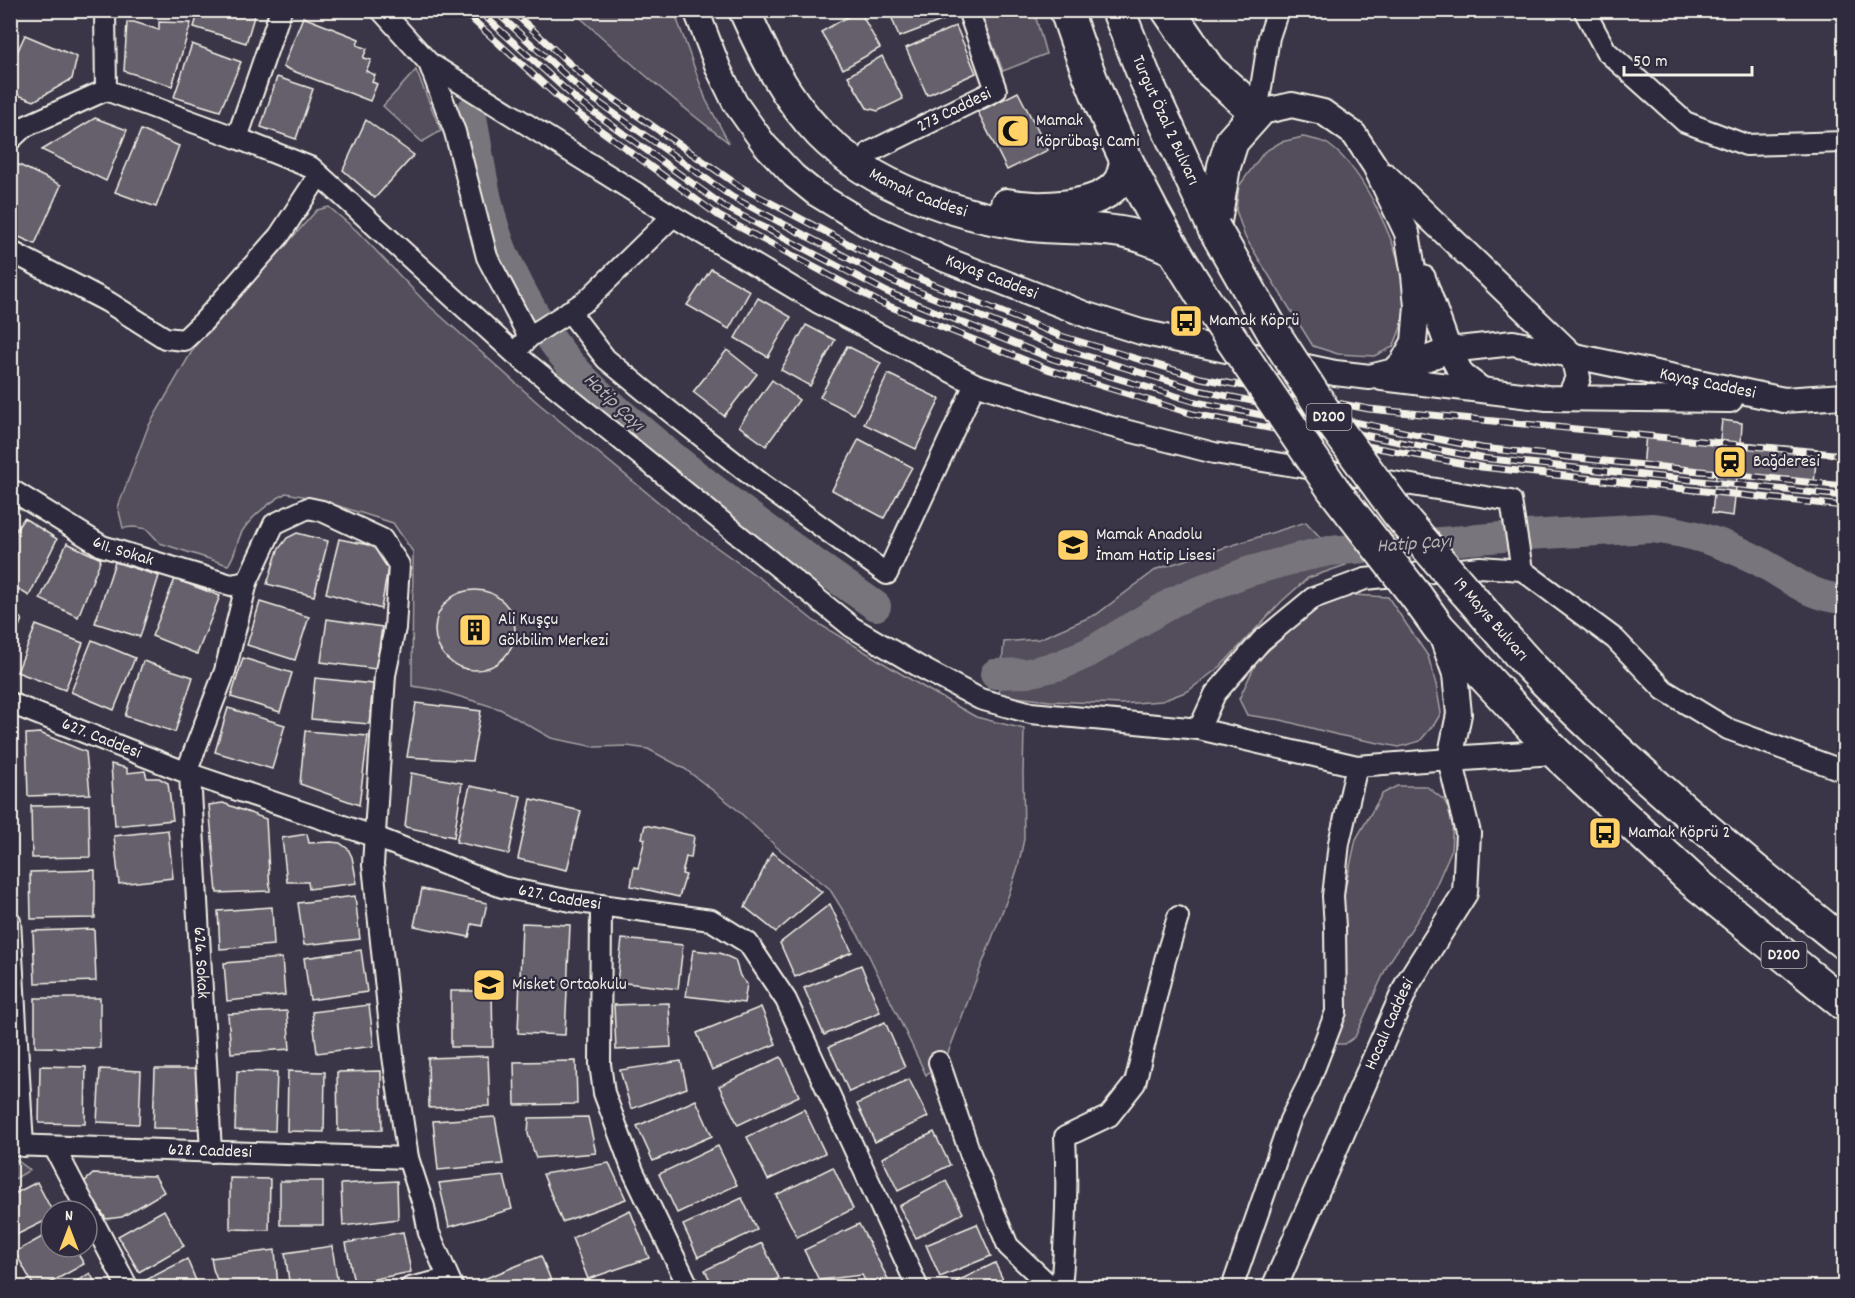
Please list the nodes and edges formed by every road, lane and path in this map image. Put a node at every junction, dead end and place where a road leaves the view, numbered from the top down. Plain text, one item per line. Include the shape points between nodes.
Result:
1 (105, 10) edge
2 (281, 10) edge
3 (381, 10) edge
4 (696, 10) edge
5 (744, 10) edge
6 (760, 10) edge
7 (968, 10) edge
8 (1066, 10) edge
9 (1118, 10) edge
10 (1168, 10) edge
11 (1278, 10) edge
12 (1584, 10) edge
13 (429, 63) junction
14 (106, 90) junction
15 (1257, 113) junction
16 (15, 129) edge
17 (237, 138) junction
18 (1845, 142) edge
19 (870, 152) junction
20 (1126, 159) junction
21 (1376, 166) junction
22 (319, 175) junction
23 (673, 216) junction
24 (1214, 228) junction
25 (1407, 233) junction
26 (1173, 250) junction
27 (10, 251) edge
28 (563, 315) junction
29 (534, 334) junction
30 (1449, 350) junction
31 (514, 353) junction
32 (1573, 356) junction
33 (1394, 371) junction
34 (1370, 377) junction
35 (975, 384) junction
36 (1482, 390) junction
37 (1845, 396) edge
38 (1569, 398) junction
39 (1784, 400) junction
40 (10, 489) edge
41 (1522, 570) junction
42 (247, 582) junction
43 (1439, 628) junction
44 (10, 703) edge
45 (1199, 729) junction
46 (1555, 752) junction
47 (1449, 759) junction
48 (1357, 766) junction
49 (1845, 771) edge
50 (188, 774) junction
51 (373, 836) junction
52 (1753, 869) junction
53 (601, 905) junction
54 (1178, 916) dead end
55 (10, 921) edge
56 (1845, 925) edge
57 (1845, 943) edge
58 (1845, 1004) edge
59 (939, 1062) dead end
60 (17, 1145) edge
61 (54, 1147) junction
62 (211, 1152) junction
63 (408, 1158) junction
64 (450, 1283) edge
65 (128, 1287) edge
66 (410, 1287) edge
67 (689, 1287) edge
68 (918, 1287) edge
69 (1062, 1287) edge
70 (1232, 1287) edge
71 (1274, 1287) edge

1 - 14 street
2 - 17 street
3 - 13 street
4 - 34 street, Kayaş Caddesi via 735,103 764,144 815,193 866,224 944,259 1108,322 1335,373
5 - 26 main road, Mamak Caddesi via 772,68 819,133 837,150 885,181 941,205 982,217 1044,228 1124,232
6 - 19 main road, Mamak Caddesi via 802,89 832,125
7 - 19 street, 273 Caddesi via 996,90
8 - 20 highway, D200
9 - 24 highway, Turgut Özal 2 Bulvarı / D200
10 - 15 highway via 1209,70
11 - 15 street via 1269,38
12 - 18 street via 1606,51 1685,122 1746,145
13 - 23 street
13 - 29 street via 455,132 487,257
14 - 16 street
14 - 17 street
15 - 21 street via 1292,105 1323,112 1354,134
15 - 24 highway via 1232,141
17 - 22 street via 312,168
19 - 20 main road, Mamak Caddesi via 925,183 1017,207 1075,204 1101,197 1119,181
20 - 26 highway, D200
21 - 25 street
21 - 32 street
22 - 27 street via 279,236 184,340 165,338 108,302
22 - 31 street
23 - 28 street via 587,300
23 - 35 street via 817,302
24 - 52 highway, 19 Mayıs Bulvarı / D200, bridge via 1326,414 1398,513 1533,669
25 - 30 street
25 - 33 street via 1417,306 1414,342
26 - 43 highway, D200, bridge via 1333,489
28 - 29 street
28 - 35 street via 606,359 668,410 887,574
29 - 31 street
30 - 32 street, Kayaş Caddesi via 1513,343
30 - 33 street, Kayaş Caddesi
30 - 36 street via 1462,375
31 - 45 street via 852,627 920,667 980,699 1031,713
32 - 38 street via 1578,378
32 - 39 street, Kayaş Caddesi
33 - 34 street, Kayaş Caddesi
34 - 36 street
35 - 41 street via 1109,426 1214,453 1511,501
36 - 38 street
37 - 39 street, Kayaş Caddesi
38 - 39 street
40 - 42 street, 611. Sokak via 102,546 231,585
41 - 45 street via 1480,567 1365,579 1313,598 1261,641 1215,694
41 - 49 street via 1615,639 1673,696 1728,729
42 - 50 street via 225,670
42 - 51 street via 274,524 308,508 382,539 399,565 395,628 385,675
43 - 46 highway, D200
43 - 47 street via 1455,674 1459,714
44 - 50 street, 627. Caddesi
45 - 48 street
46 - 47 street
46 - 58 highway, D200 via 1692,879
47 - 48 street
47 - 71 street, Hocalı Caddesi via 1468,833 1465,893 1408,983
48 - 70 street via 1339,843 1334,897 1336,1012 1290,1120
50 - 51 street, 627. Caddesi
50 - 62 street, 626. Sokak
51 - 53 street, 627. Caddesi via 502,887
51 - 63 street via 377,910
52 - 56 street
52 - 57 highway, 19 Mayıs Bulvarı / D200
53 - 67 street via 600,1064 604,1093 633,1171
53 - 68 street, 627. Caddesi via 711,920 748,943 786,1000
54 - 69 street via 1135,1083 1109,1116 1065,1137 1067,1226
55 - 60 street
59 - 69 street via 970,1156 1008,1246 1048,1284
60 - 61 street, 628. Caddesi
61 - 62 street, 628. Caddesi
61 - 65 street
62 - 63 street, 628. Caddesi
63 - 64 street via 429,1233
64 - 66 street

